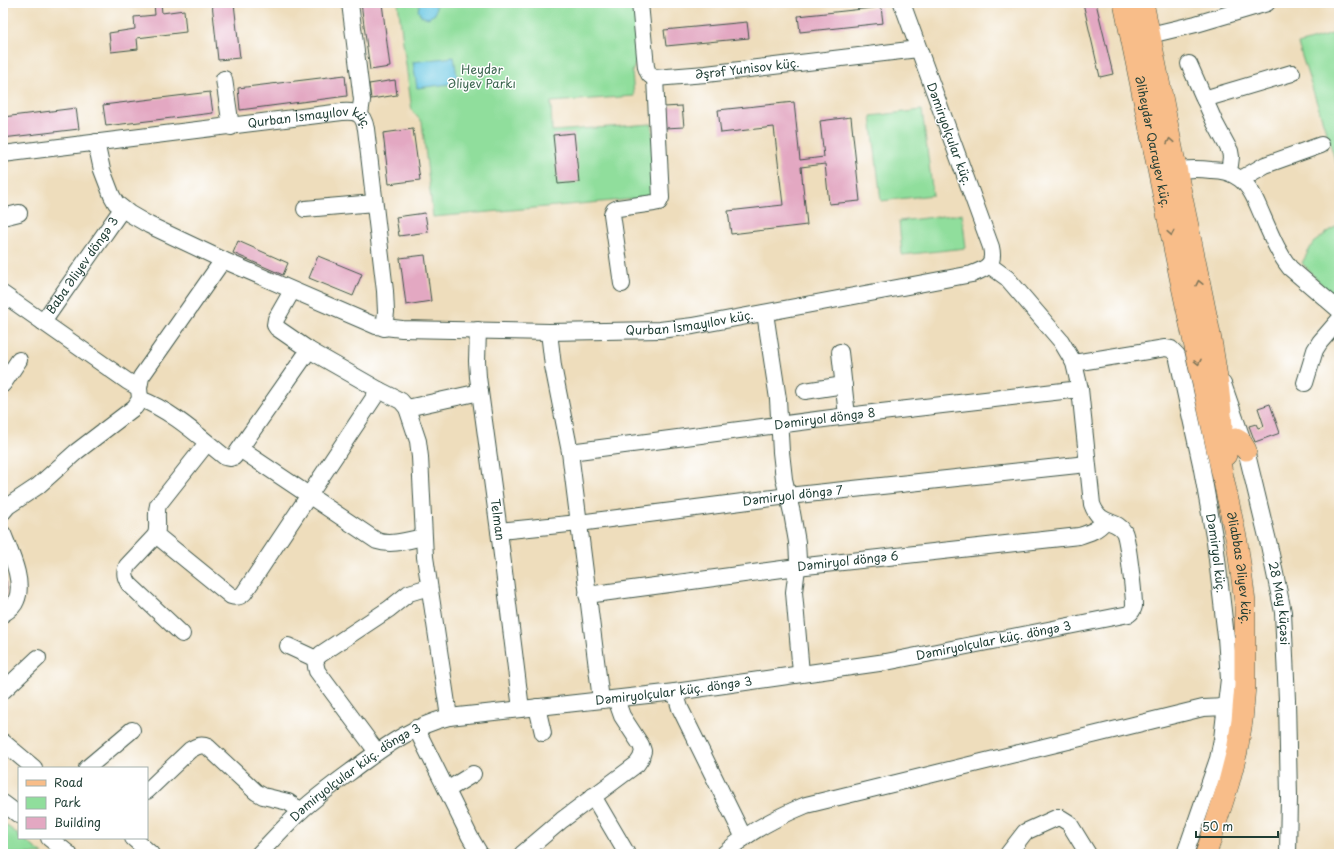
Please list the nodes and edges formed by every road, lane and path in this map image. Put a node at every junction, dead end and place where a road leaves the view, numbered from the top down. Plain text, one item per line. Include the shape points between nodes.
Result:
1 (350, 3) edge
2 (640, 3) edge
3 (902, 3) edge
4 (1124, 3) edge
5 (1143, 3) edge
6 (1267, 3) edge
7 (1145, 41) junction
8 (918, 49) junction
9 (1189, 64) dead end
10 (1292, 73) dead end
11 (655, 78) junction
12 (224, 79) dead end
13 (1204, 99) junction
14 (360, 114) junction
15 (231, 126) junction
16 (96, 142) junction
17 (1321, 145) dead end
18 (3, 154) edge
19 (1167, 172) junction
20 (1234, 176) junction
21 (374, 203) junction
22 (122, 209) junction
23 (305, 209) dead end
24 (19, 212) dead end
25 (3, 217) edge
26 (223, 260) junction
27 (989, 265) junction
28 (1180, 282) junction
29 (622, 284) dead end
30 (292, 291) junction
31 (3, 294) edge
32 (1339, 310) edge
33 (765, 313) junction
34 (1339, 320) edge
35 (44, 322) junction
36 (384, 328) junction
37 (478, 330) junction
38 (549, 332) junction
39 (309, 350) junction
40 (840, 352) dead end
41 (19, 360) dead end
42 (1216, 362) junction
43 (1074, 363) junction
44 (1305, 383) dead end
45 (3, 384) edge
46 (844, 385) junction
47 (1080, 389) junction
48 (379, 390) junction
49 (804, 391) dead end
50 (480, 392) junction
51 (140, 394) junction
52 (407, 408) junction
53 (847, 416) junction
54 (780, 424) junction
55 (207, 443) junction
56 (240, 449) junction
57 (1246, 450) junction
58 (570, 452) junction
59 (1226, 454) junction
60 (1087, 464) junction
61 (308, 495) junction
62 (788, 496) junction
63 (5, 504) edge
64 (1105, 521) junction
65 (579, 523) junction
66 (499, 531) junction
67 (3, 534) edge
68 (156, 535) junction
69 (423, 537) junction
70 (797, 567) junction
71 (429, 587) junction
72 (587, 595) junction
73 (3, 614) edge
74 (182, 634) dead end
75 (288, 646) dead end
76 (38, 658) dead end
77 (316, 658) junction
78 (801, 673) junction
79 (3, 691) edge
80 (675, 692) junction
81 (608, 699) junction
82 (1226, 707) junction
83 (529, 708) junction
84 (449, 717) junction
85 (416, 728) junction
86 (132, 730) dead end
87 (543, 733) dead end
88 (3, 742) edge
89 (377, 752) junction
90 (33, 767) edge
91 (89, 767) edge
92 (473, 774) dead end
93 (148, 790) edge
94 (447, 790) junction
95 (593, 796) junction
96 (3, 803) edge
97 (301, 811) junction
98 (18, 814) edge
99 (744, 838) junction
100 (50, 839) edge
101 (134, 839) edge
102 (69, 854) edge
103 (151, 854) edge
104 (259, 854) edge
105 (480, 854) edge
106 (522, 854) edge
107 (627, 854) edge
108 (724, 854) edge
109 (1008, 854) edge
110 (1088, 854) edge
111 (1185, 854) edge
112 (1206, 854) edge
113 (1212, 854) edge
114 (1288, 854) edge

1 - 14 street via 362,100
2 - 11 street via 646,68 650,77
3 - 8 street, Dəmiryolçular küç.
4 - 7 main road, Əliheydər Qarayev küç.
5 - 7 main road, Əliheydər Qarayev küç.
6 - 7 street
7 - 19 main road, Əliheydər Qarayev küç.
8 - 11 street, Əşrəf Yunisov küç.
8 - 27 street, Dəmiryolçular küç. via 991,246 992,257
9 - 13 street
10 - 13 street
11 - 29 street via 661,198 659,202 618,208 612,214
12 - 15 street
13 - 20 street via 1230,150 1230,165
14 - 15 street, Qurban İsmayılov küç. via 342,112
14 - 21 street, Qurban İsmayılov küç. via 366,129
15 - 16 street, Qurban İsmayılov küç.
16 - 18 street, Qurban İsmayılov küç.
16 - 22 street, Qurban İsmayılov küç. via 106,184
17 - 20 street
19 - 20 street, Əliheydər Qarayev küç. via 1197,168
19 -> 28 main road, Əliheydər Qarayev küç.
42 -> 19 main road, Əliheydər Qarayev küç.
20 - 32 street via 1255,199 1284,261
21 - 23 street
21 - 36 street, Qurban İsmayılov küç. via 385,296
22 - 26 street, Qurban İsmayılov küç. via 149,225
22 - 35 street, Baba Əliyev döngə 3
24 - 25 street
26 - 30 street, Qurban İsmayılov küç.
26 - 51 street via 141,377
27 - 33 street, Qurban İsmayılov küç. via 972,274
27 - 43 street via 1007,278 1061,341
28 - 42 main road
28 -> 112 main road, Əliabbas Əliyev küç. via 1237,542 1245,602 1245,686 1242,721 1230,782
30 - 36 street, Qurban İsmayılov küç. via 367,324
30 - 39 street via 275,325
31 - 35 street
33 - 38 street, Qurban İsmayılov küç. via 672,329
33 - 54 street
34 - 44 street via 1318,346
35 - 51 street via 127,381
36 - 37 street, Qurban İsmayılov küç.
37 - 38 street, Qurban İsmayılov küç.
37 - 50 street, Telman via 477,362
38 - 58 street
39 - 48 street
39 - 56 street
40 - 46 street
41 - 45 street
42 - 57 street, 28 May küçəsi
42 - 59 main road
43 - 47 street
43 - 82 street, Dəmiryol küç. via 1165,348 1171,349 1177,355 1216,542 1229,679
46 - 49 street
46 - 53 street
47 - 53 street, Dəmiryol döngə 8
47 - 60 street
48 - 52 street via 401,401
48 - 61 street
50 - 52 street
50 - 66 street, Telman
51 - 55 street
51 - 63 street via 135,407 76,452 38,486
52 - 69 street via 418,441 420,457
53 - 54 street, Dəmiryol döngə 8
54 - 58 street, Dəmiryol döngə 8
54 - 62 street via 784,479
55 - 56 street via 230,458
55 - 68 street via 158,505
56 - 61 street
57 - 59 main road via 1241,442 1232,439 1228,443
57 - 114 street, 28 May küçəsi via 1283,612 1287,700
58 - 65 street
59 - 113 main road via 1248,580 1252,630 1251,685 1243,752
60 - 62 street, Dəmiryol döngə 7
60 - 64 street via 1092,504 1098,516
61 - 68 street via 240,596 231,596
61 - 69 street via 378,541 400,542
62 - 65 street, Dəmiryol döngə 7
62 - 70 street via 797,542
64 - 70 street, Dəmiryol döngə 6 via 1101,527 1079,536
64 - 78 street, Dəmiryolçular küç. döngə 3 via 1116,524 1124,532 1134,608 1130,614 922,656
65 - 66 street, Dəmiryol döngə 7
65 - 72 street
66 - 83 street, Telman
67 - 73 street via 13,560 18,588 14,605
68 - 74 street via 127,566 126,578 129,584
69 - 71 street
70 - 72 street, Dəmiryol döngə 6
70 - 78 street via 794,592
71 - 77 street via 409,593
71 - 84 street
72 - 81 street
75 - 77 street
76 - 79 street
77 - 89 street via 317,671 324,682
78 - 80 street, Dəmiryolçular küç. döngə 3
80 - 81 street, Dəmiryolçular küç. döngə 3
80 - 99 street via 680,708
81 - 83 street, Dəmiryolçular küç. döngə 3
81 - 95 street via 622,716 643,751 637,764
82 - 99 street via 1203,708 806,805 767,823
82 - 111 street, Dəmiryol küç. via 1218,759
83 - 84 street, Dəmiryolçular küç. döngə 3
83 - 87 street, Telman
84 - 85 street, Dəmiryolçular küç. döngə 3
85 - 89 street, Dəmiryolçular küç. döngə 3
85 - 94 street
86 - 91 street
88 - 90 street
89 - 97 street, Dəmiryolçular küç. döngə 3
92 - 94 street
93 - 97 street via 190,750 197,745 203,745 256,792 288,802
94 - 105 street
95 - 106 street
95 - 107 street
96 - 98 street
97 - 104 street, Dəmiryolçular küç. döngə 3
99 - 108 street
100 - 102 street
101 - 103 street
109 - 110 street via 1025,832 1056,818 1069,823

